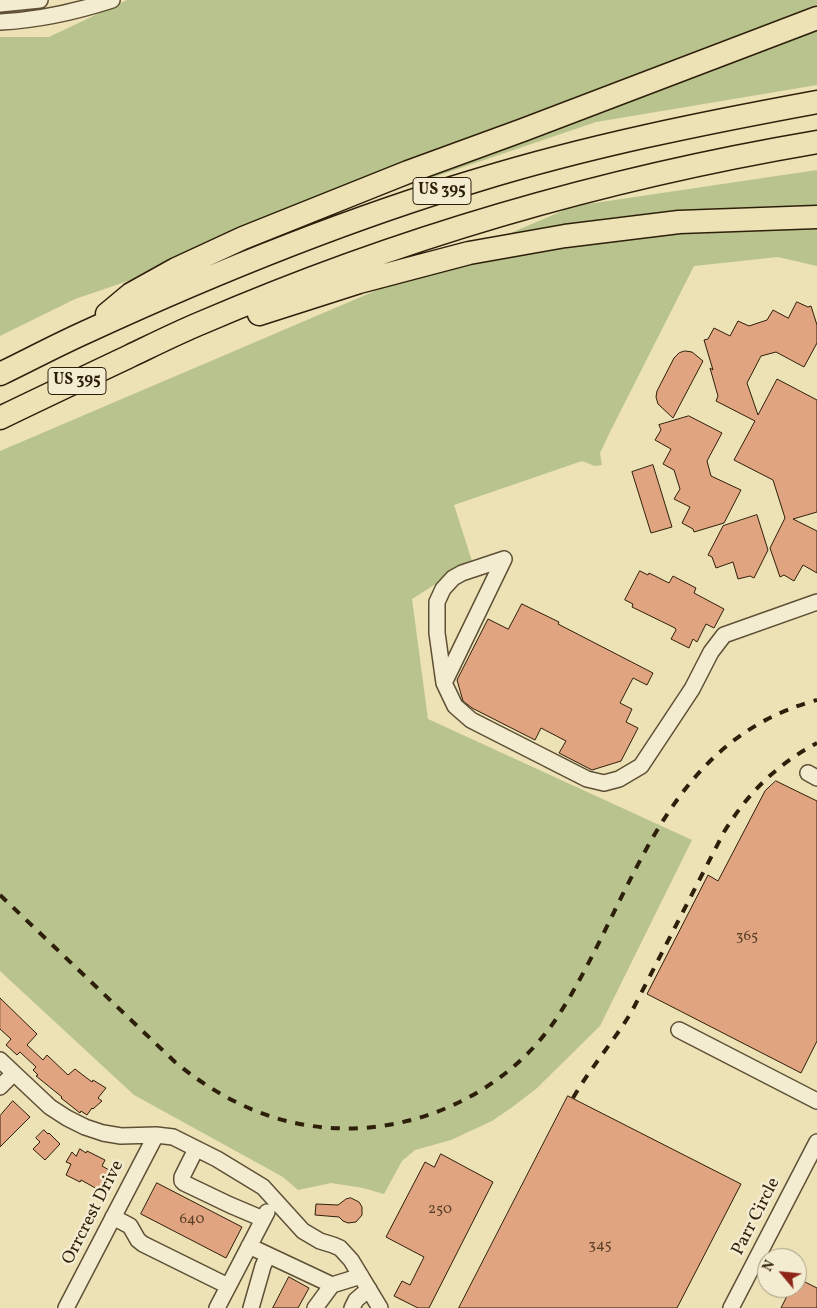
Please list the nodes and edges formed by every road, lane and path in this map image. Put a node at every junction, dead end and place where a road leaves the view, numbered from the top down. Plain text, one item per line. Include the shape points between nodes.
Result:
1 (40, 0) edge
2 (112, 0) edge
3 (0, 4) edge
4 (817, 18) edge
5 (0, 22) edge
6 (817, 102) edge
7 (817, 142) edge
8 (817, 217) edge
9 (84, 332) junction
10 (155, 344) junction
11 (0, 374) edge
12 (0, 418) edge
13 (817, 602) edge
14 (444, 682) junction
15 (679, 1030) dead end
16 (0, 1060) edge
17 (14, 1073) junction
18 (0, 1087) edge
19 (817, 1101) edge
20 (156, 1135) junction
21 (817, 1142) edge
22 (196, 1149) junction
23 (274, 1199) junction
24 (113, 1217) junction
25 (263, 1219) junction
26 (249, 1246) junction
27 (268, 1255) junction
28 (365, 1282) junction
29 (332, 1285) junction
30 (228, 1286) junction
31 (66, 1308) edge
32 (217, 1308) edge
33 (251, 1308) edge
34 (315, 1308) edge
35 (352, 1308) edge
36 (380, 1308) edge
37 (731, 1308) edge

1 - 3 street
2 - 5 street via 50,17
4 - 9 highway via 408,172 244,238 131,294
6 - 9 highway, US 395 via 590,149 480,179 257,257
7 - 10 highway, US 395 via 648,175 461,226 320,275
8 - 10 highway via 679,222 469,252 267,311 190,339
9 - 11 highway, US 395
10 - 12 highway, US 395
13 - 14 street via 724,635 641,766 619,779 604,783 588,779 471,720 455,706
14 - 14 street via 453,665 504,559 462,573 443,589 437,602 437,633
15 - 19 street
16 - 17 street
17 - 18 street
17 - 20 street via 50,1107 85,1127 121,1136
20 - 22 street via 172,1137
20 - 24 street, Orrcrest Drive
21 - 37 street, Parr Circle
22 - 23 street via 263,1187
22 - 25 street via 182,1181
23 - 25 street
23 - 28 street via 303,1231 340,1248
24 - 30 street via 130,1226 143,1244
24 - 31 street, Orrcrest Drive
25 - 26 street
26 - 27 street
26 - 30 street
27 - 29 street
27 - 33 street
28 - 29 street
28 - 35 street
28 - 36 street
29 - 34 street
30 - 32 street

